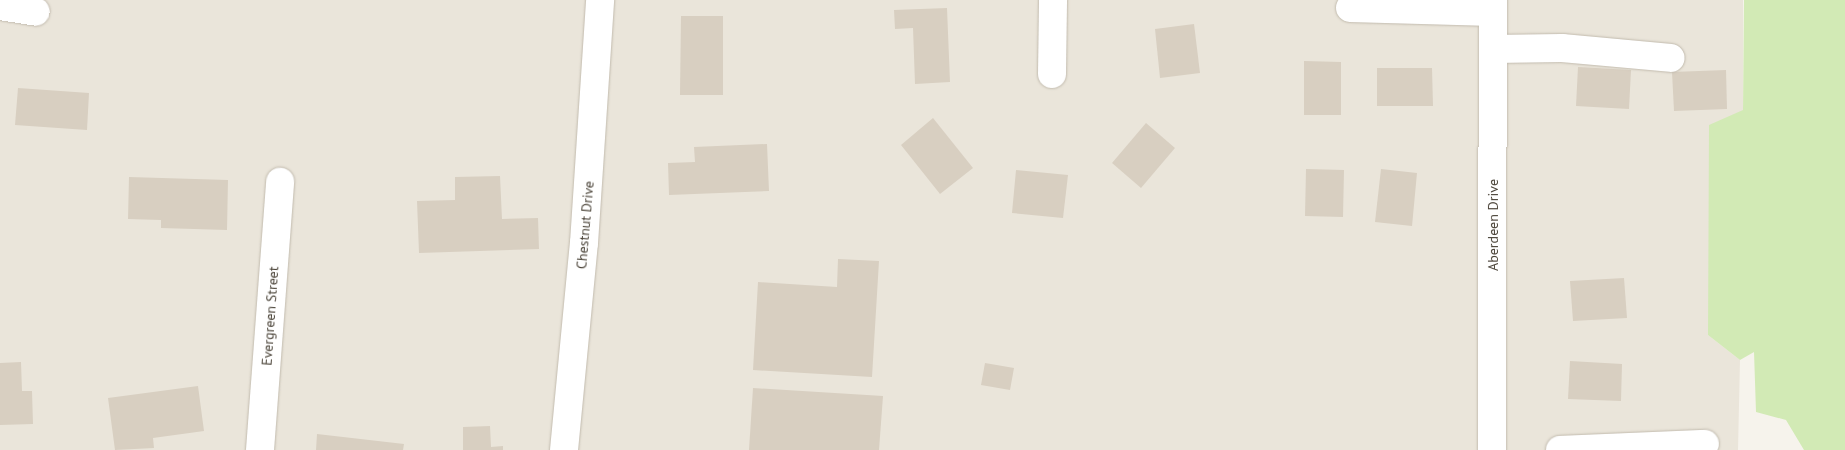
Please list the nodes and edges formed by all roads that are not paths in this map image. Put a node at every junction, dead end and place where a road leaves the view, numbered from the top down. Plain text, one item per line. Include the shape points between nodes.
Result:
1 (600, 0) edge
2 (1053, 0) edge
3 (0, 6) edge
4 (1493, 6) edge
5 (1350, 8) dead end
6 (36, 12) dead end
7 (1493, 49) junction
8 (1671, 58) dead end
9 (1052, 74) dead end
10 (280, 182) dead end
11 (1705, 444) dead end
12 (260, 450) edge
13 (564, 450) edge
14 (1492, 450) edge
15 (1560, 450) edge

1 - 13 street, Chestnut Drive via 584,243
2 - 9 street
3 - 6 street
4 - 5 street
4 - 7 street, Aberdeen Drive
7 - 8 street via 1562,48
7 - 14 street, Aberdeen Drive
10 - 12 street, Evergreen Street
11 - 15 street

